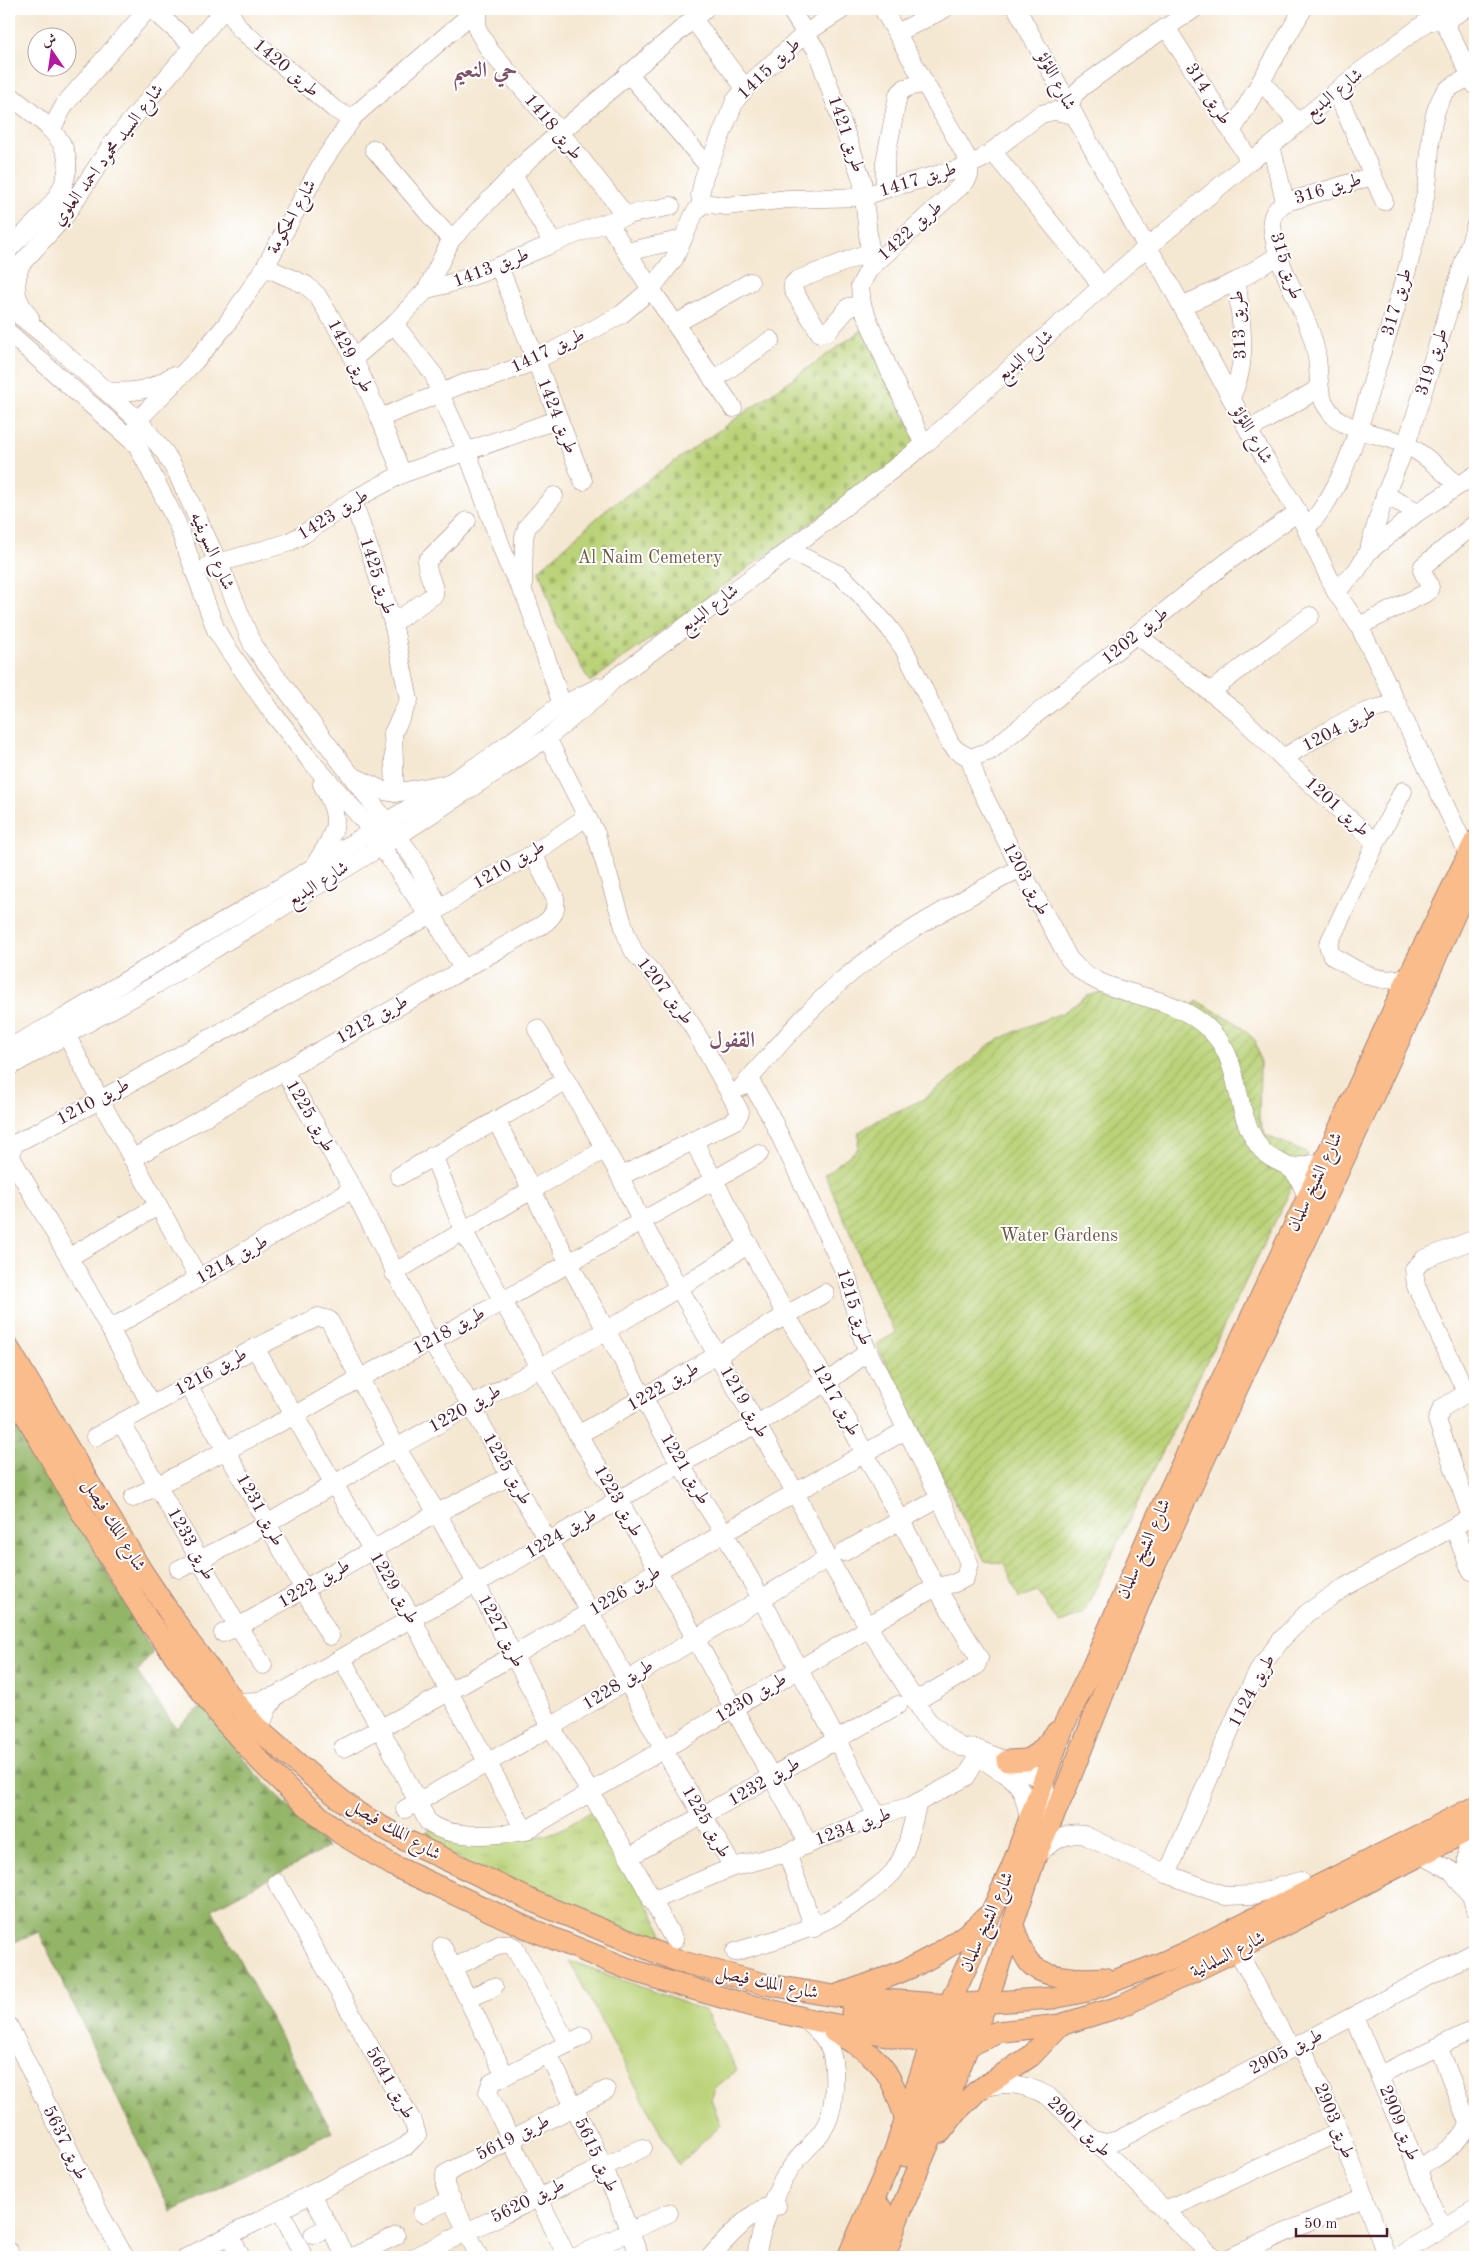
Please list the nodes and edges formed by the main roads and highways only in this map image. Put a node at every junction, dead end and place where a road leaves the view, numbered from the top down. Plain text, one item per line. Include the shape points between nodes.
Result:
1 (1473, 854) edge
2 (1475, 882) edge
3 (1466, 908) edge
4 (9, 1349) edge
5 (9, 1386) edge
6 (1064, 1724) junction
7 (1007, 1761) road end
8 (1475, 1807) edge
9 (1039, 1822) junction
10 (1472, 1828) edge
11 (1012, 1867) junction
12 (992, 1912) junction
13 (1013, 1926) junction
14 (1159, 1964) junction
15 (1124, 1976) junction
16 (834, 1996) junction
17 (745, 2004) junction
18 (808, 2019) junction
19 (960, 2025) junction
20 (1060, 2025) junction
21 (905, 2117) junction
22 (924, 2157) junction
23 (897, 2220) junction
24 (852, 2256) edge
25 (885, 2257) edge

1 - 6 main road, شارع الشيخ سلمان via 1409,976
2 - 3 main road, شارع الشيخ سلمان
3 - 9 main road, شارع الشيخ سلمان via 1414,1008 1148,1578 1066,1788
4 - 16 main road, شارع الملك فيصل via 141,1570 189,1642 259,1730 321,1784 358,1812 405,1840 536,1903 676,1960 764,1984
5 - 17 main road, شارع الملك فيصل via 78,1508 148,1620 223,1720 298,1798 340,1833 394,1866 525,1927 626,1968
6 - 7 main road via 1041,1751 1028,1760
6 - 9 main road, شارع الشيخ سلمان via 1043,1780
8 - 14 main road, شارع السلمانية
9 - 11 main road, شارع الشيخ سلمان
9 - 13 main road, شارع الشيخ سلمان via 1036,1855
10 - 20 main road, شارع السلمانية via 1122,2006
11 - 12 main road, شارع الشيخ سلمان
11 - 19 main road via 1007,1904
12 - 16 main road via 929,1959 891,1978
12 - 19 main road, شارع الشيخ سلمان
13 - 15 main road via 1024,1955 1031,1965 1042,1971 1089,1980
13 - 19 main road, شارع الشيخ سلمان
14 - 15 main road, شارع السلمانية
14 - 19 main road via 1141,1986 1104,2003 1059,2015
15 - 19 main road, شارع السلمانية via 1087,1991
16 - 19 main road, شارع الملك فيصل
17 - 18 main road, شارع الملك فيصل
17 - 19 main road via 791,2004
18 - 19 main road, شارع الملك فيصل
18 - 21 main road via 857,2044 880,2063 891,2077
19 - 20 main road, شارع السلمانية via 997,2032
19 - 21 main road, شارع الشيخ سلمان
19 - 22 main road via 959,2070
19 - 23 main road via 899,2180
20 - 22 main road via 1031,2056 977,2091
21 - 24 main road, شارع الشيخ سلمان
22 - 23 main road
23 - 25 main road

